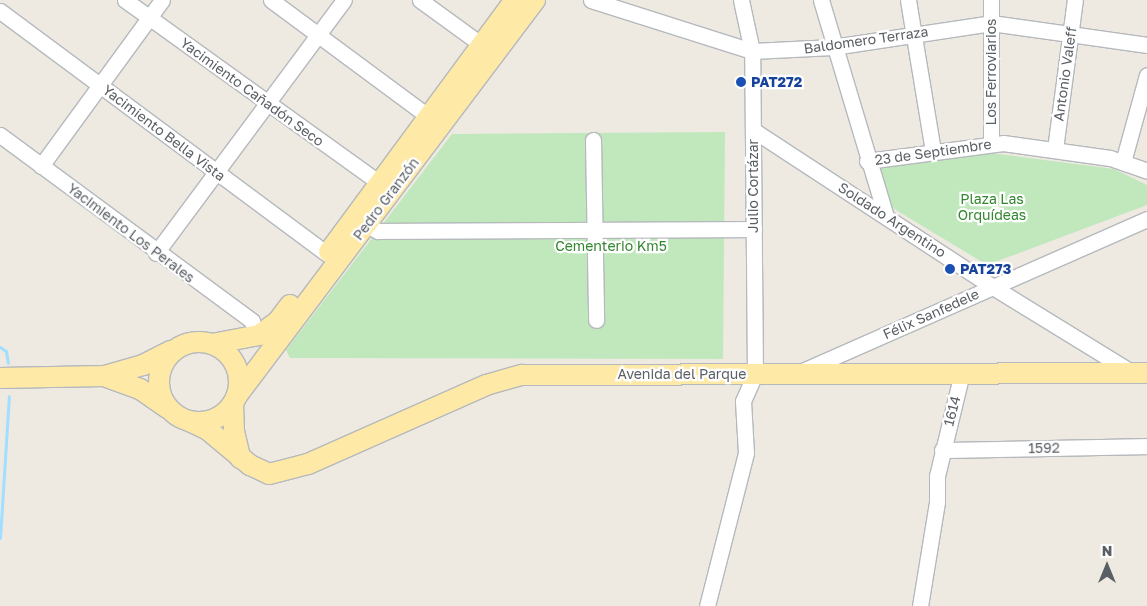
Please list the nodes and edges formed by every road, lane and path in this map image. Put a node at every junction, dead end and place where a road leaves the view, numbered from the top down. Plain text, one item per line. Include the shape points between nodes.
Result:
1 (125, 0) edge
2 (162, 0) edge
3 (270, 0) edge
4 (344, 0) edge
5 (420, 0) edge
6 (515, 0) edge
7 (535, 0) edge
8 (591, 0) edge
9 (741, 0) edge
10 (821, 0) edge
11 (908, 0) edge
12 (991, 0) edge
13 (1075, 0) edge
14 (0, 12) edge
15 (150, 18) junction
16 (991, 23) junction
17 (1070, 32) junction
18 (318, 35) junction
19 (913, 35) junction
20 (482, 45) junction
21 (1147, 45) edge
22 (833, 47) junction
23 (752, 52) junction
24 (470, 75) junction
25 (1147, 75) edge
26 (100, 86) junction
27 (268, 102) junction
28 (429, 117) junction
29 (753, 130) junction
30 (0, 135) edge
31 (593, 140) dead end
32 (990, 143) junction
33 (1055, 149) junction
34 (934, 151) junction
35 (867, 161) junction
36 (1123, 162) junction
37 (41, 166) junction
38 (1147, 171) edge
39 (216, 172) junction
40 (380, 183) junction
41 (885, 214) junction
42 (1147, 218) edge
43 (360, 222) junction
44 (754, 229) junction
45 (595, 230) junction
46 (156, 253) junction
47 (327, 254) junction
48 (993, 287) junction
49 (596, 320) dead end
50 (256, 336) junction
51 (212, 344) junction
52 (177, 348) junction
53 (962, 373) junction
54 (755, 374) junction
55 (797, 374) junction
56 (104, 376) junction
57 (1142, 376) edge
58 (0, 378) edge
59 (235, 400) junction
60 (170, 410) junction
61 (188, 421) junction
62 (1147, 446) edge
63 (942, 450) junction
64 (240, 458) junction
65 (707, 606) edge
66 (920, 606) edge

1 - 15 street, Yacimiento Cañadón Seco
2 - 15 street
3 - 18 street
4 - 18 street
5 - 20 street
6 - 20 main road, Pedro Granzón
7 - 24 main road, Pedro Granzón
8 - 23 street, Baldomero Terraza
9 - 23 street, Julio Cortázar
10 - 22 street
11 - 19 street
12 - 16 street, Los Ferroviarios
13 - 17 street, Antonio Valeff
14 - 26 street, Yacimiento Bella Vista
15 - 26 street
15 - 27 street, Yacimiento Cañadón Seco
16 - 17 street, Baldomero Terraza
16 - 19 street, Baldomero Terraza
16 - 32 street, Los Ferroviarios
17 - 21 street, Baldomero Terraza
17 - 33 street, Antonio Valeff
18 - 27 street
18 - 28 street
19 - 22 street, Baldomero Terraza
19 - 34 street
20 - 24 main road, Pedro Granzón
22 - 23 street, Baldomero Terraza
22 - 35 street
23 - 29 street, Julio Cortázar
24 - 28 main road, Pedro Granzón
24 - 43 main road, Pedro Granzón
25 - 36 street
26 - 37 street
26 - 39 street, Yacimiento Bella Vista
27 - 39 street
27 - 40 street, Yacimiento Cañadón Seco
28 - 40 main road, Pedro Granzón
29 - 41 street, Soldado Argentino
29 - 44 street, Julio Cortázar
30 - 37 street, Yacimiento Los Perales
31 - 45 street
32 - 33 street, 23 de Septiembre
32 - 34 street, 23 de Septiembre
33 - 36 street, 23 de Septiembre
34 - 35 street, 23 de Septiembre
35 - 41 street
36 - 38 street, 23 de Septiembre
37 - 46 street, Yacimiento Los Perales
39 - 46 street
39 - 47 street, Yacimiento Bella Vista
40 - 43 main road, Pedro Granzón
41 - 48 street, Soldado Argentino
42 - 48 street, Félix Sanfedele
43 - 45 street via 378,230
43 - 47 main road, Pedro Granzón
43 - 59 main road, Pedro Granzón
44 - 45 street
44 - 54 street, Julio Cortázar
45 - 49 street
46 - 50 street, Yacimiento Los Perales via 252,321
47 - 50 main road, Pedro Granzón via 278,321
48 - 55 street, Félix Sanfedele
48 - 57 street, Soldado Argentino
50 - 51 main road, Pedro Granzón
51 - 52 main road via 198,341
51 - 59 main road via 225,351 234,362 239,376
52 - 56 main road via 143,364
52 - 60 main road via 163,363 158,377 159,392
53 - 55 main road, Avenida del Parque
53 - 57 main road, Avenida del Parque
53 - 63 street, 1614
54 - 55 main road, Avenida del Parque
54 - 64 main road, Avenida del Parque via 522,375 486,385 292,470 269,474
54 - 65 street via 743,401 746,453
56 - 58 main road
56 - 60 main road via 140,389
59 - 61 main road via 217,418 203,422
59 - 64 main road via 234,431
60 - 61 main road
61 - 64 main road, Avenida del Parque via 213,434
62 - 63 street, 1592
63 - 66 street, 1614

